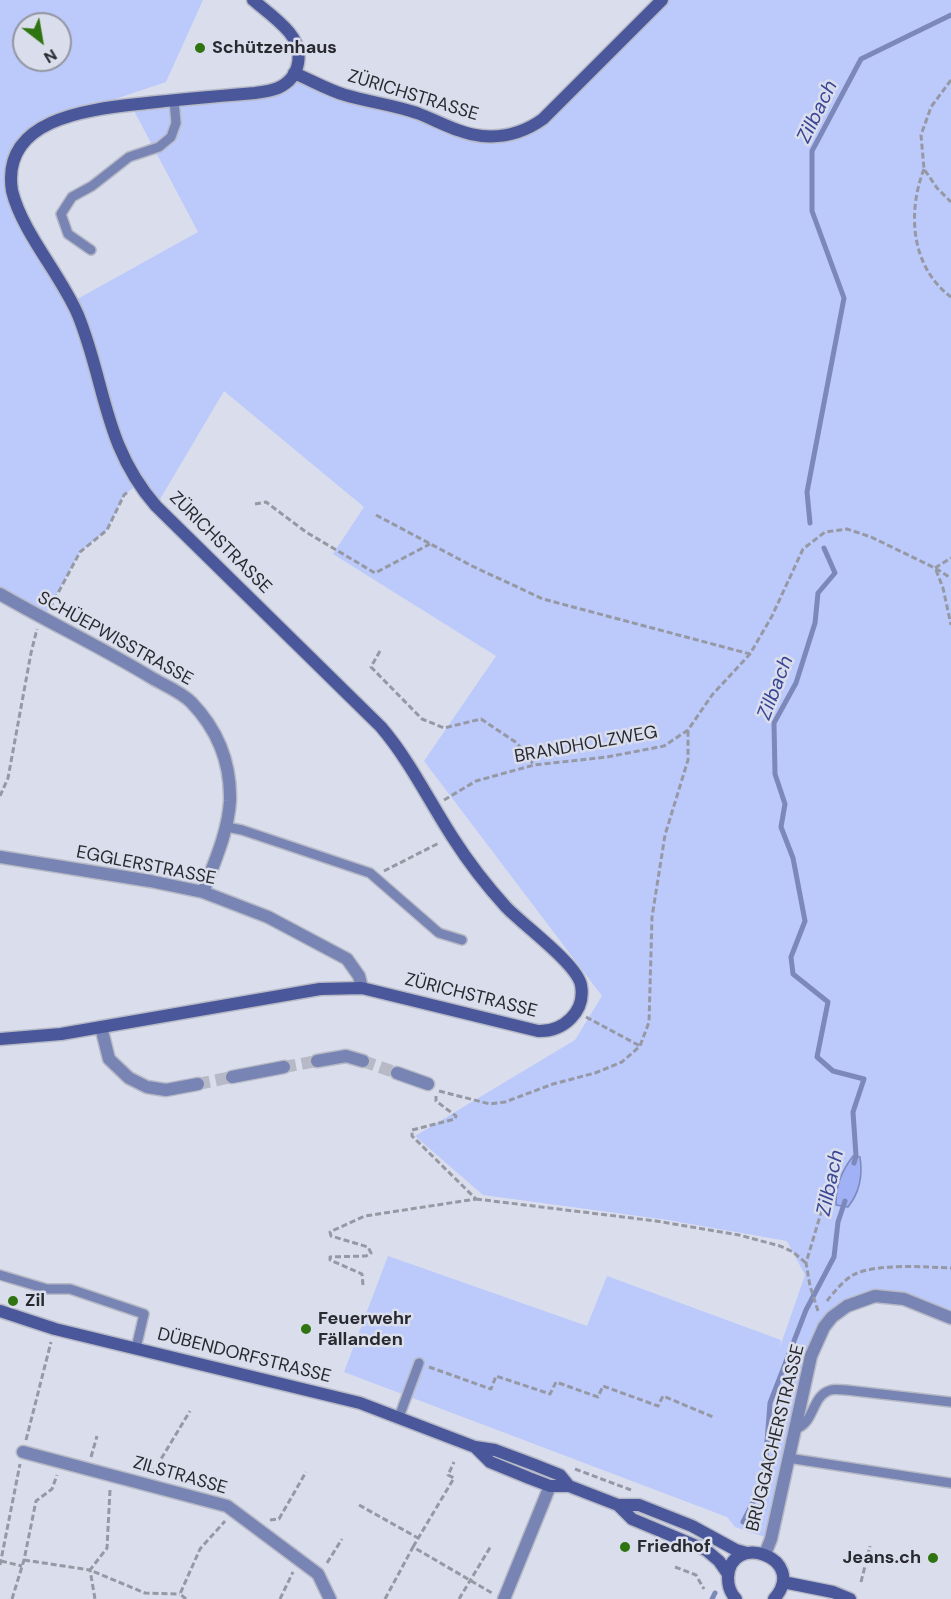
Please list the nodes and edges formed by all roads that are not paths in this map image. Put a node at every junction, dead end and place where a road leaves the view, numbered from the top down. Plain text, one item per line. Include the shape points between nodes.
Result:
1 (253, 0) edge
2 (662, 0) edge
3 (294, 73) junction
4 (174, 100) junction
5 (90, 250) dead end
6 (0, 594) edge
7 (227, 827) junction
8 (0, 857) edge
9 (203, 892) junction
10 (462, 940) dead end
11 (362, 988) junction
12 (101, 1027) junction
13 (0, 1039) edge
14 (317, 1061) tunnel mouth
15 (363, 1061) tunnel mouth
16 (284, 1067) tunnel mouth
17 (397, 1073) tunnel mouth
18 (232, 1077) tunnel mouth
19 (198, 1084) tunnel mouth
20 (428, 1084) dead end
21 (0, 1275) edge
22 (0, 1311) edge
23 (951, 1318) edge
24 (136, 1348) junction
25 (419, 1363) road end
26 (951, 1402) edge
27 (399, 1417) junction
28 (795, 1429) junction
29 (475, 1448) junction
30 (22, 1458) road end
31 (788, 1458) junction
32 (951, 1483) edge
33 (550, 1485) junction
34 (569, 1486) junction
35 (618, 1505) junction
36 (747, 1553) junction
37 (765, 1554) junction
38 (728, 1574) junction
39 (783, 1582) junction
40 (330, 1599) edge
41 (504, 1599) edge
42 (736, 1599) edge
43 (774, 1599) edge
44 (850, 1599) edge

1 - 3 main road via 296,41 299,53
2 - 3 main road, ZÜRICHSTRASSE via 543,119 512,134 468,134 393,106 344,95
3 - 4 main road, ZÜRICHSTRASSE via 278,88
4 - 5 lane via 176,123 171,137 159,147 129,157 72,197 61,214 68,234
4 - 11 main road, ZÜRICHSTRASSE via 65,116 21,143 12,161 16,202 72,302 122,455 156,506 381,727 494,894 573,969 582,995 570,1020 554,1030 538,1031
6 - 7 street, SCHÜEPWISSTRASSE via 189,700 209,724 227,763
7 - 9 street, SCHÜEPWISSTRASSE
7 - 10 lane via 370,873 439,933
8 - 9 street, EGGLERSTRASSE
9 - 11 street, EGGLERSTRASSE via 268,917 346,959 359,976
11 - 12 main road, ZÜRICHSTRASSE via 320,989
12 - 13 main road, ZÜRICHSTRASSE
12 - 19 street via 110,1059 129,1078 147,1087 166,1090
14 - 15 street via 346,1056
16 - 18 street
17 - 20 street
21 - 24 lane via 46,1289 70,1289 144,1314
22 - 24 main road, DÜBENDORFSTRASSE
23 - 28 street, BRUGGACHERSTRASSE via 904,1299 875,1296 847,1306 824,1327 811,1356
24 - 27 main road, DÜBENDORFSTRASSE via 324,1393
25 - 27 lane
26 - 28 lane via 830,1390 818,1399 803,1427
27 - 29 main road, DÜBENDORFSTRASSE
28 - 31 street, BRUGGACHERSTRASSE
29 - 33 main road, DÜBENDORFSTRASSE via 490,1462
29 - 34 main road, DÜBENDORFSTRASSE via 495,1450 551,1471
30 - 40 street, ZILSTRASSE via 88,1469 226,1506 318,1574
31 - 32 lane
31 - 37 street, BRUGGACHERSTRASSE
33 - 34 main road, DÜBENDORFSTRASSE
33 - 41 street
34 - 35 main road, DÜBENDORFSTRASSE
35 - 36 main road, DÜBENDORFSTRASSE via 639,1505 666,1514
35 - 38 main road, DÜBENDORFSTRASSE via 632,1519 706,1550
36 - 37 main road, DÜBENDORFSTRASSE
36 - 38 main road via 732,1564
37 - 39 main road via 779,1565
38 - 42 main road, DÜBENDORFSTRASSE via 728,1585
39 - 43 main road
39 - 44 main road

